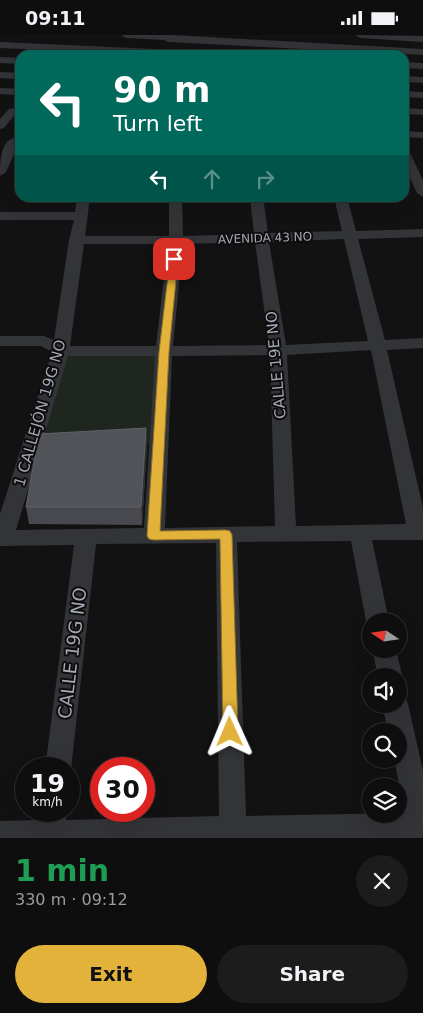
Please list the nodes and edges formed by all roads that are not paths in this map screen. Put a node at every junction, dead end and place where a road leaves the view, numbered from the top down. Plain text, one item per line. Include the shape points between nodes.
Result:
1 (126, 35) edge
2 (360, 35) edge
3 (366, 35) edge
4 (169, 37) edge
5 (423, 39) edge
6 (0, 45) edge
7 (102, 50) edge
8 (165, 50) edge
9 (340, 50) edge
10 (366, 50) edge
11 (409, 52) edge
12 (423, 52) edge
13 (0, 60) edge
14 (15, 61) edge
15 (409, 65) edge
16 (423, 65) edge
17 (0, 75) edge
18 (15, 76) edge
19 (409, 79) edge
20 (423, 80) edge
21 (0, 91) edge
22 (15, 92) edge
23 (409, 94) edge
24 (423, 95) edge
25 (0, 110) edge
26 (15, 111) edge
27 (409, 111) edge
28 (15, 112) edge
29 (423, 112) edge
30 (0, 126) edge
31 (409, 134) edge
32 (423, 135) edge
33 (0, 140) edge
34 (15, 141) edge
35 (15, 145) edge
36 (409, 163) edge
37 (0, 172) edge
38 (423, 191) edge
39 (83, 202) edge
40 (175, 202) edge
41 (257, 202) edge
42 (341, 202) edge
43 (0, 216) edge
44 (81, 217) junction
45 (423, 233) edge
46 (350, 235) junction
47 (262, 238) junction
48 (76, 240) junction
49 (176, 240) junction
50 (0, 341) edge
51 (423, 343) edge
52 (378, 346) junction
53 (61, 349) junction
54 (278, 350) junction
55 (164, 352) junction
56 (420, 532) edge
57 (360, 533) junction
58 (286, 534) junction
59 (226, 535) junction
60 (154, 536) junction
61 (86, 537) junction
62 (2, 538) edge
63 (376, 613) edge
64 (397, 713) edge
65 (59, 757) edge
66 (51, 828) edge
67 (422, 828) edge
68 (0, 835) edge
69 (233, 835) edge

1 - 4 street
2 - 3 street
3 - 5 street
3 - 10 street
4 - 8 street
4 - 9 street
6 - 7 street
11 - 12 street
13 - 14 street
15 - 16 street
17 - 18 street
19 - 20 street
21 - 22 street
23 - 24 street
25 - 26 street
27 - 29 street
28 - 30 street
31 - 32 street
33 - 34 street
35 - 37 street
36 - 38 street
39 - 44 street, 1 CALLEJÓN 19G NO
40 - 49 street
41 - 47 street, CALLE 19E NO
42 - 46 street
43 - 44 street
44 - 48 street, 1 CALLEJÓN 19G NO
45 - 46 street, AVENIDA 43 NO
46 - 47 street, AVENIDA 43 NO
46 - 52 street
47 - 49 street, AVENIDA 43 NO
47 - 54 street, CALLE 19E NO
48 - 49 street, AVENIDA 43 NO
48 - 53 street, 1 CALLEJÓN 19G NO
49 - 55 street
50 - 53 street via 44,341
51 - 52 street
52 - 54 street
52 - 56 street
53 - 55 street via 73,352
53 - 62 street, 1 CALLEJÓN 19G NO
54 - 55 street
54 - 58 street, CALLE 19E NO
55 - 60 street
56 - 57 street
57 - 58 street
57 - 63 street
58 - 59 street
59 - 60 street
59 - 69 street
60 - 61 street
61 - 62 street
61 - 65 street, CALLE 19G NO
64 - 67 street
66 - 68 street
66 - 69 street
67 - 69 street

